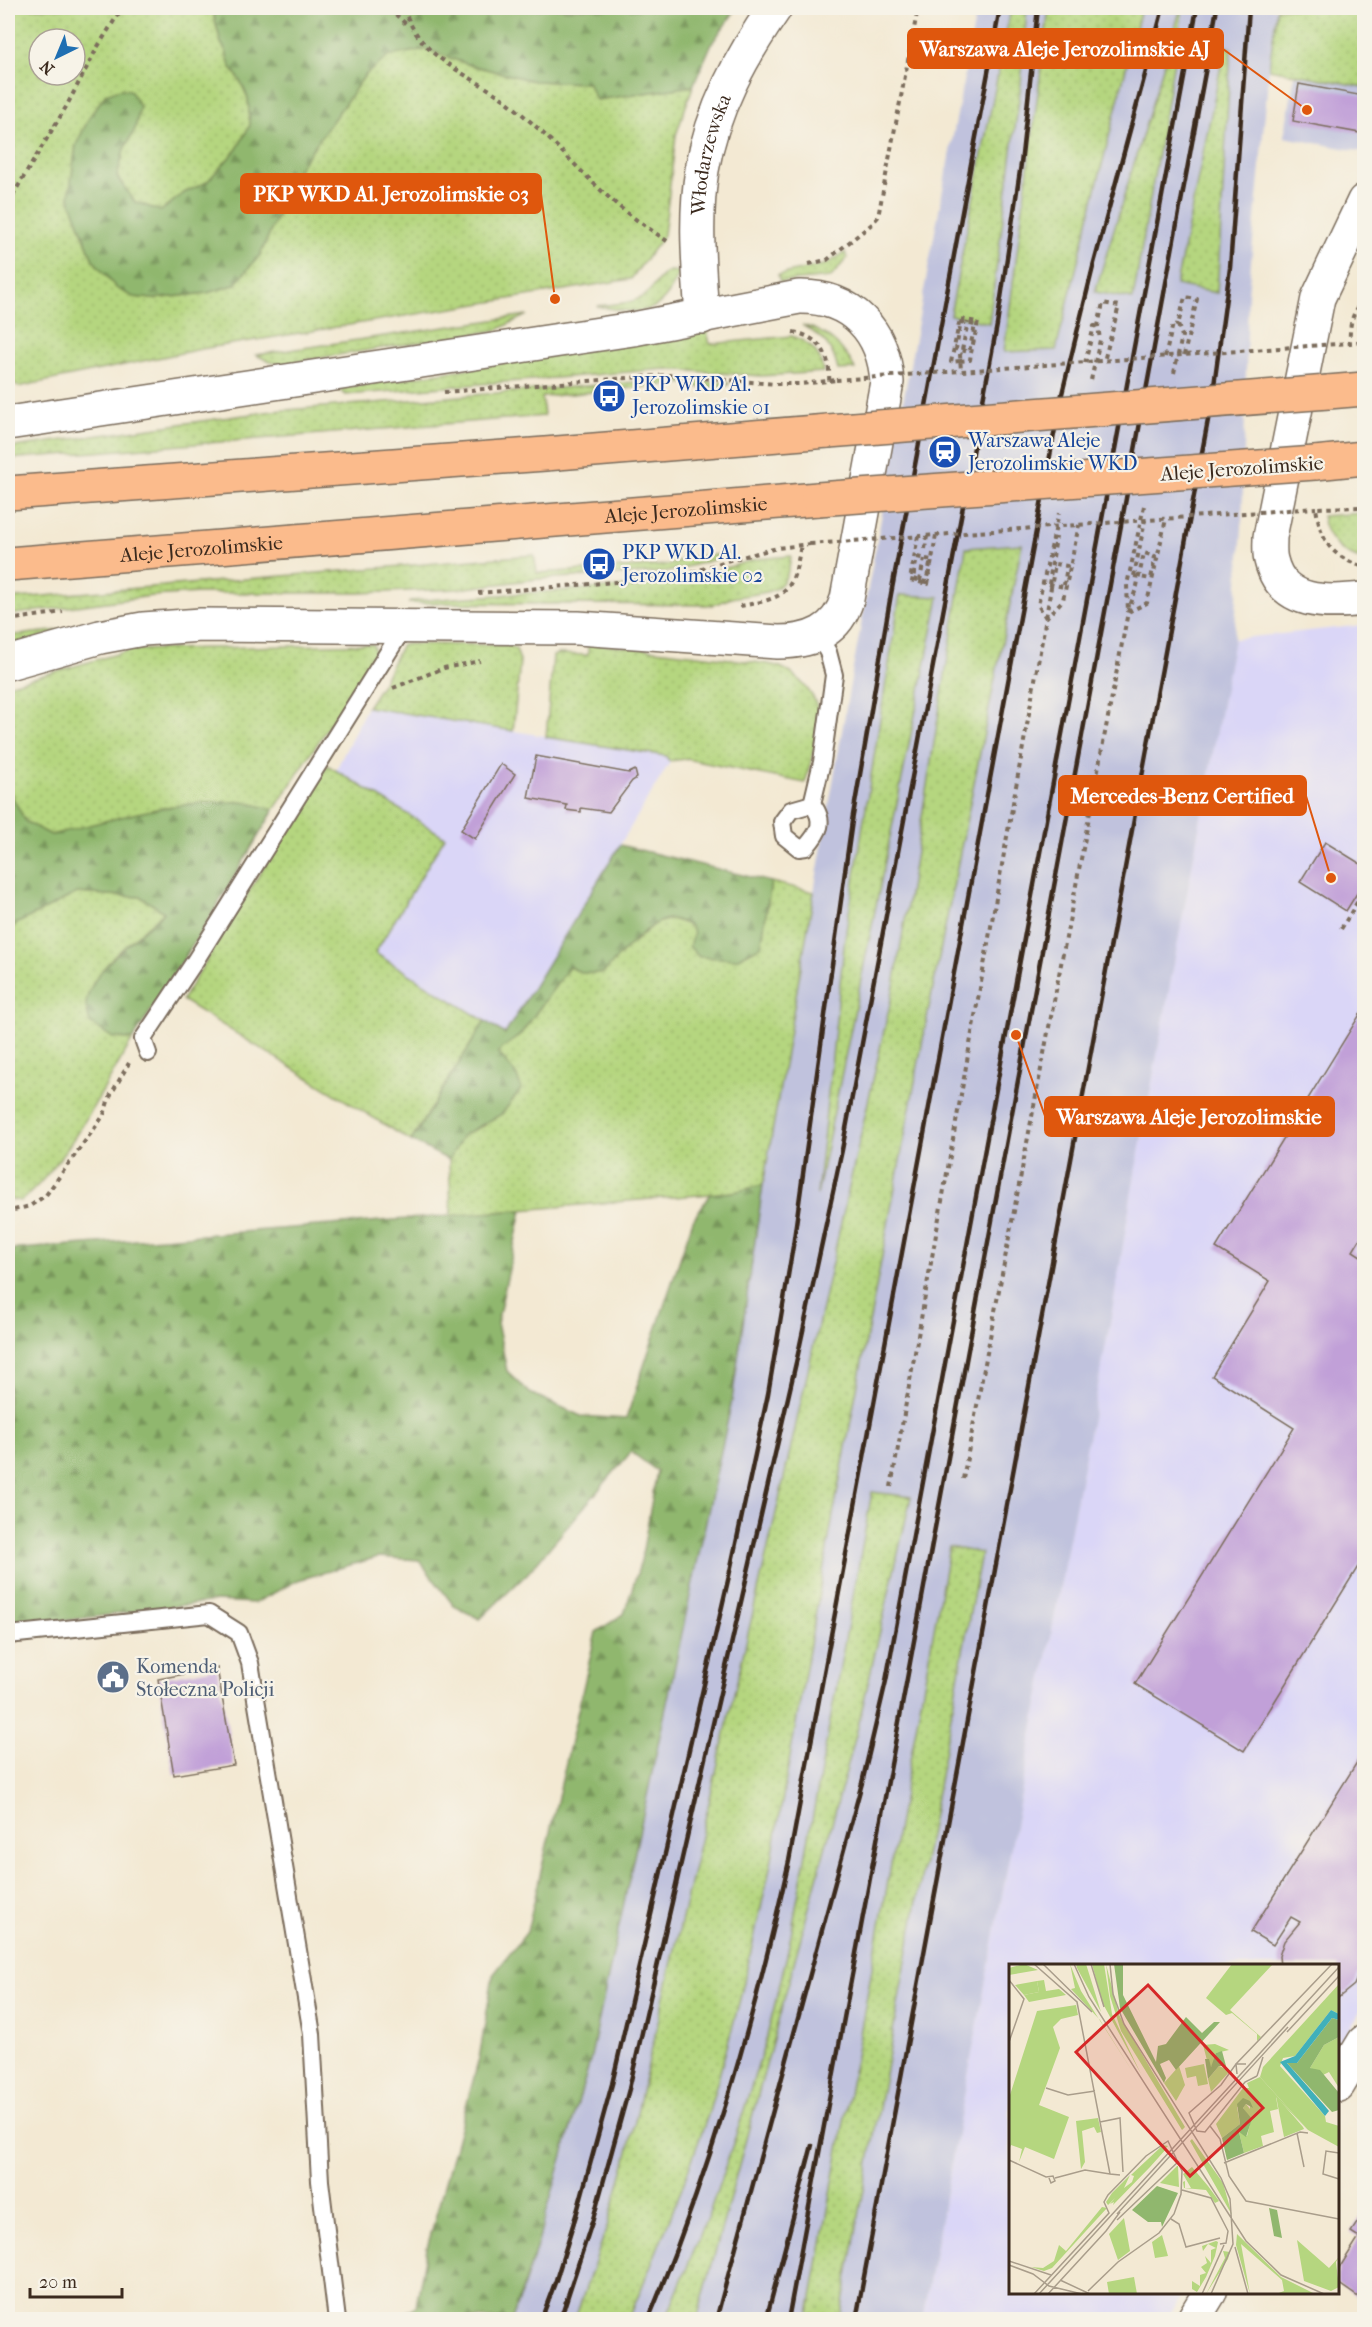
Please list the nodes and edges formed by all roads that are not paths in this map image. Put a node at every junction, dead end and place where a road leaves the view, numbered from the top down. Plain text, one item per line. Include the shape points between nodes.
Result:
1 (775, 8) edge
2 (1365, 201) edge
3 (1352, 251) edge
4 (702, 317) junction
5 (1365, 389) edge
6 (8, 423) edge
7 (1365, 458) edge
8 (8, 492) edge
9 (8, 564) edge
10 (1365, 598) edge
11 (404, 627) junction
12 (818, 636) junction
13 (8, 663) edge
14 (812, 804) dead end
15 (145, 1046) road end
16 (8, 1635) edge
17 (1365, 2042) edge
18 (1339, 2083) edge
19 (1209, 2294) edge
20 (337, 2319) edge
21 (1193, 2319) edge

1 - 4 street, Włodarzewska via 726,89 704,158 698,219
2 - 3 street
3 - 10 street via 1318,298 1312,319 1270,537 1270,560 1279,578 1303,598 1326,602
4 - 6 street
4 - 12 street via 785,298 825,299 840,304 862,320 883,354 886,381 849,593 840,617
5 - 8 main road, bridge
7 - 9 main road, Aleje Jerozolimskie, bridge
11 - 12 street via 578,628 778,642
11 - 13 street via 201,626 143,630 100,637
11 - 15 lane
12 - 14 lane via 828,652 834,675
16 - 20 lane via 209,1614 239,1633 250,1663 312,2034 320,2181
17 - 18 street
19 - 21 street

